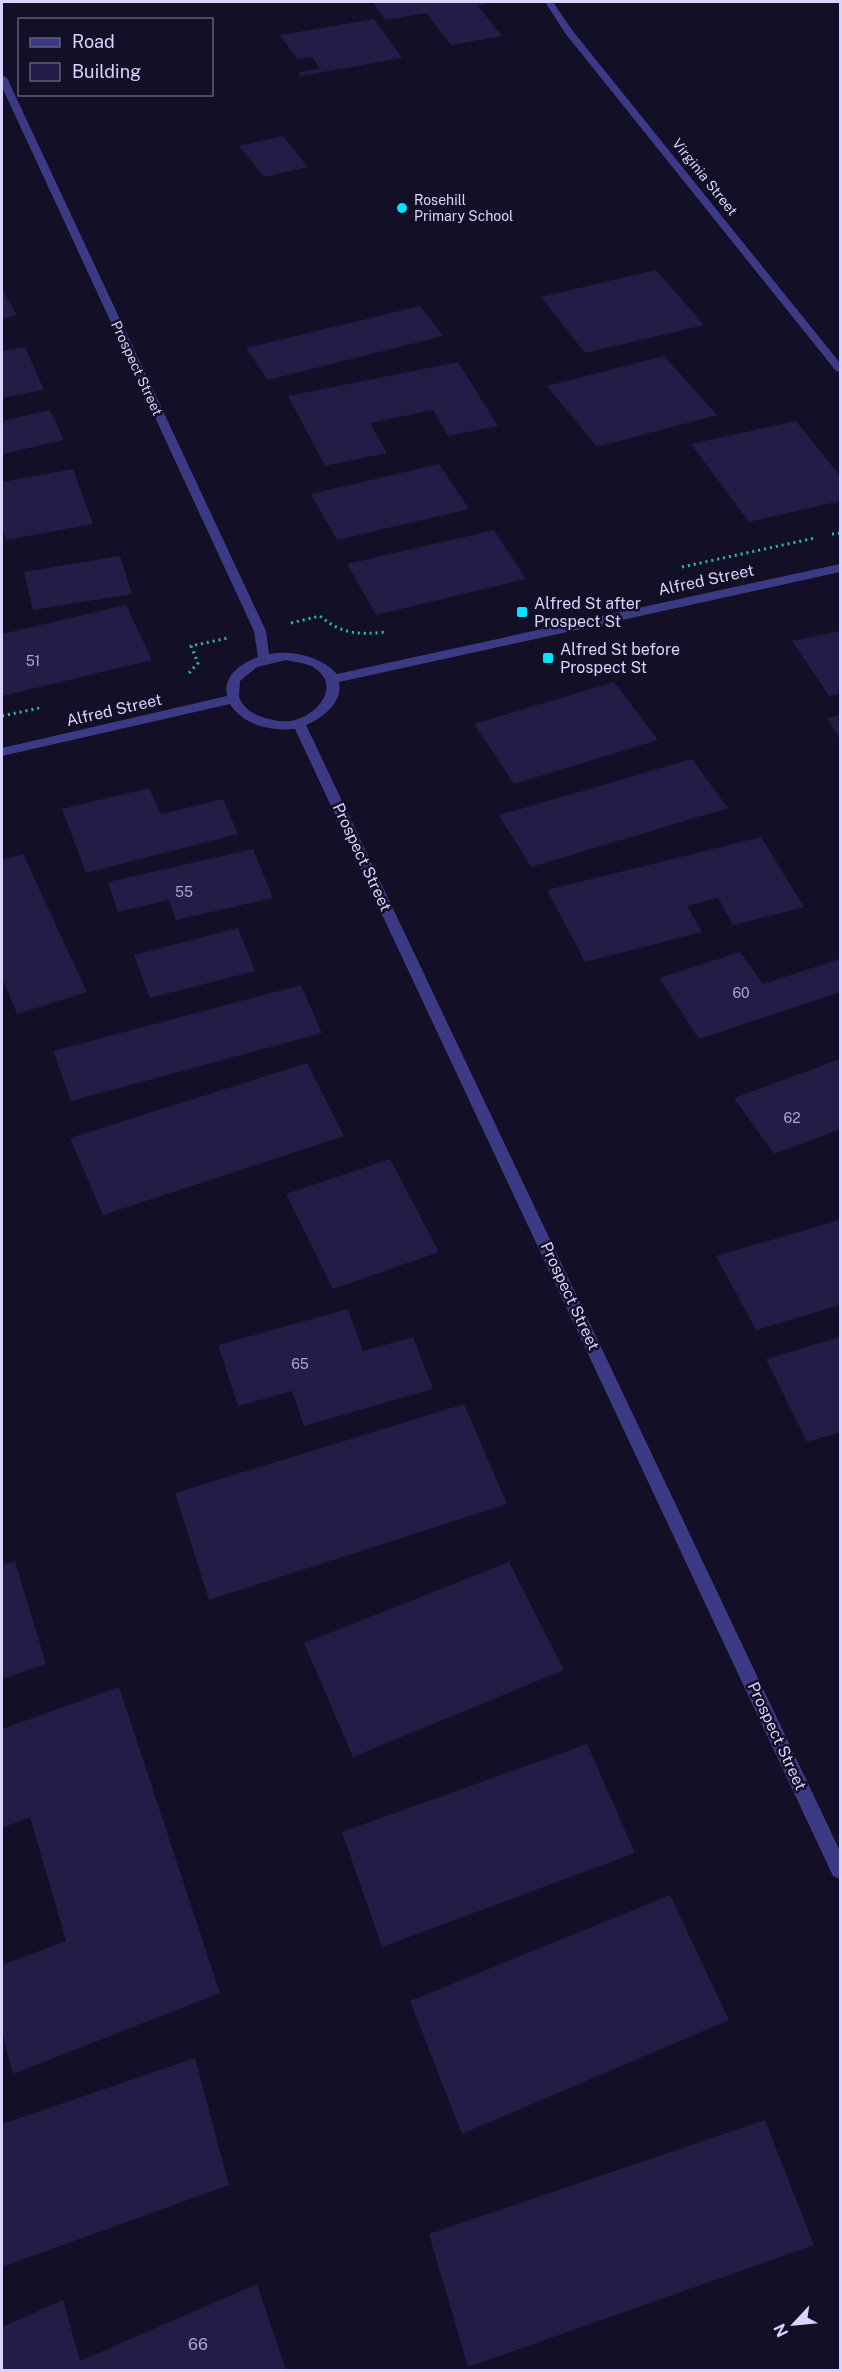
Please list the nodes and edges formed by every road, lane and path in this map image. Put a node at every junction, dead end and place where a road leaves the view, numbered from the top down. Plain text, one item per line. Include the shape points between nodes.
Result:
1 (549, 2) edge
2 (2, 78) edge
3 (840, 369) edge
4 (840, 533) edge
5 (830, 535) dead end
6 (819, 537) dead end
7 (840, 568) edge
8 (671, 569) dead end
9 (304, 620) dead end
10 (396, 630) dead end
11 (213, 641) dead end
12 (264, 659) junction
13 (180, 676) dead end
14 (333, 679) junction
15 (234, 699) junction
16 (46, 706) dead end
17 (2, 716) edge
18 (299, 723) junction
19 (2, 752) edge
20 (840, 1870) edge

1 - 3 street, Virginia Street via 567,31
2 - 12 street, Prospect Street via 260,631
4 - 5 path
6 - 8 path
7 - 14 street, Alfred Street
9 - 10 path via 320,616 334,629 356,634
11 - 13 path via 191,646 198,663 192,673
12 - 14 street via 303,658 316,663
12 - 15 street via 237,678 232,688
14 - 18 street via 331,703 320,714
15 - 18 street via 250,717 275,724
15 - 19 street, Alfred Street
16 - 17 path
18 - 20 street, Prospect Street

